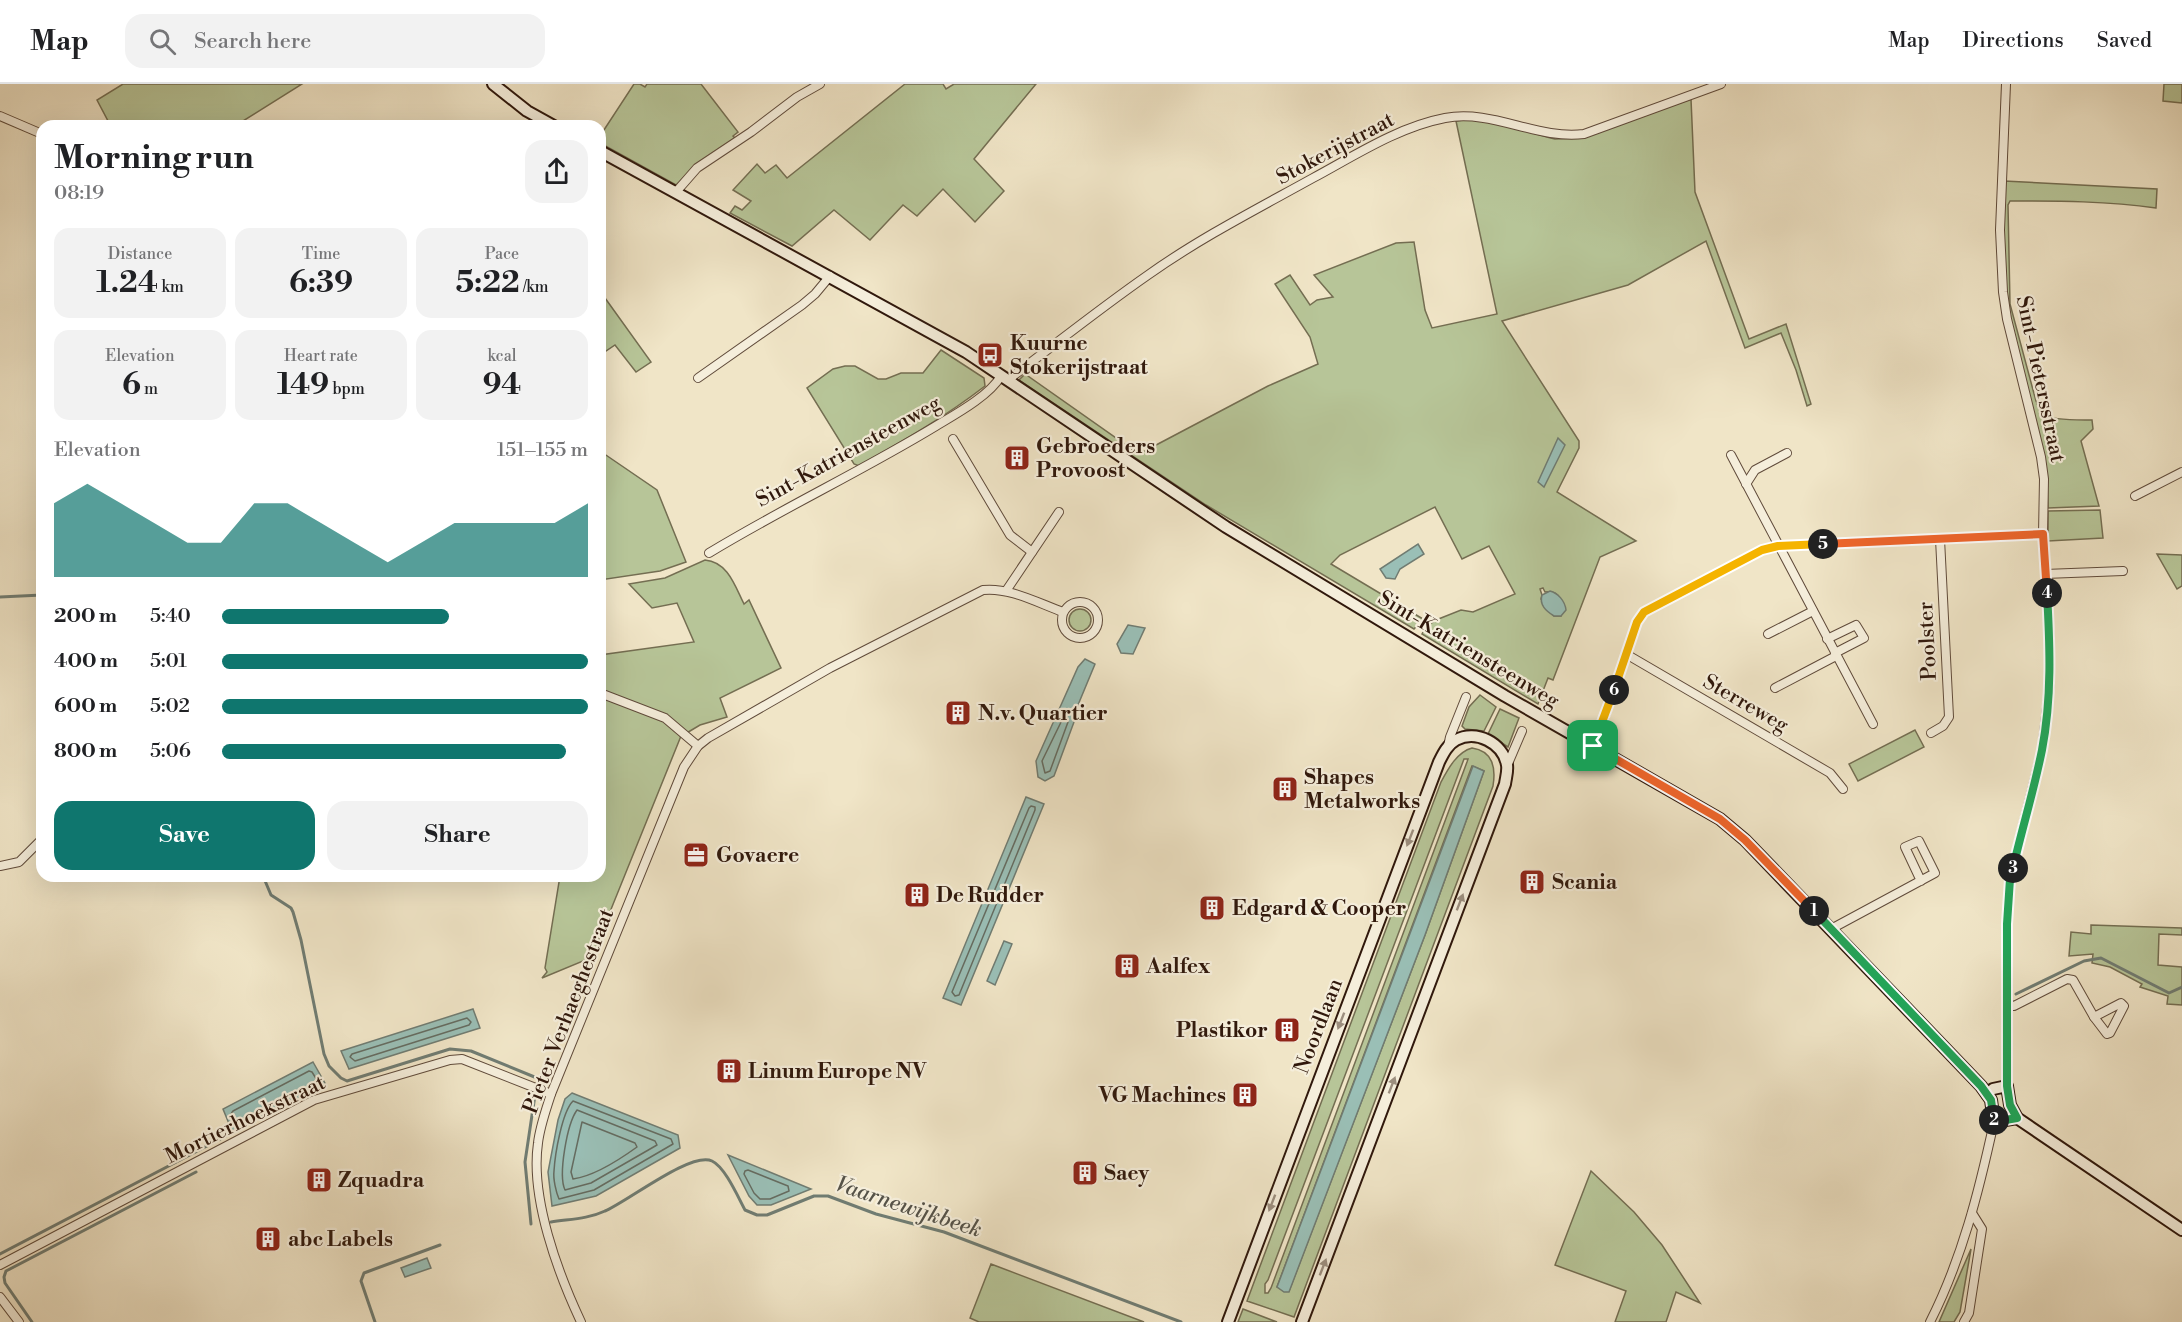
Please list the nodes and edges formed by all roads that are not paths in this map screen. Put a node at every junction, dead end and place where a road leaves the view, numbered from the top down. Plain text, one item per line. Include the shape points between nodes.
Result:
1 (493, 84) edge
2 (820, 84) edge
3 (1721, 84) edge
4 (2006, 84) edge
5 (0, 116) edge
6 (543, 120) edge
7 (36, 131) edge
8 (606, 154) edge
9 (676, 192) junction
10 (830, 276) junction
11 (698, 378) dead end
12 (1005, 379) junction
13 (953, 439) dead end
14 (1787, 453) dead end
15 (1731, 455) dead end
16 (2182, 472) edge
17 (1746, 484) junction
18 (2135, 496) dead end
19 (1059, 512) dead end
20 (2043, 534) junction
21 (1940, 539) junction
22 (1778, 546) junction
23 (1032, 552) junction
24 (708, 554) dead end
25 (2123, 571) dead end
26 (2045, 574) junction
27 (1006, 591) junction
28 (1812, 611) junction
29 (1063, 612) junction
30 (1768, 634) dead end
31 (1827, 639) junction
32 (1626, 654) junction
33 (1835, 654) junction
34 (1776, 688) dead end
35 (606, 695) edge
36 (1466, 697) dead end
37 (1873, 724) dead end
38 (1522, 731) dead end
39 (1931, 733) dead end
40 (698, 746) junction
41 (1448, 746) junction
42 (1593, 746) junction
43 (1508, 766) junction
44 (1843, 789) dead end
45 (36, 845) edge
46 (0, 866) edge
47 (1921, 881) junction
48 (1831, 929) junction
49 (2007, 1005) junction
50 (2094, 1017) dead end
51 (2007, 1086) junction
52 (551, 1094) junction
53 (1987, 1094) junction
54 (2017, 1118) junction
55 (1994, 1122) junction
56 (1972, 1214) junction
57 (2182, 1230) edge
58 (0, 1265) edge
59 (0, 1297) edge
60 (19, 1322) edge
61 (581, 1322) edge
62 (1227, 1322) edge
63 (1302, 1322) edge
64 (1930, 1322) edge
65 (1964, 1322) edge

1 - 6 street
2 - 9 street via 697,168
3 - 12 street, Stokerijstraat via 1584,134 1552,134 1467,116 1432,121 1397,134 1200,241
4 - 20 street, Sint-Pietersstraat via 2000,230 2003,292 2041,457
5 - 7 street
8 - 9 street, Sint-Katriensteenweg
9 - 10 street, Sint-Katriensteenweg
10 - 11 street via 815,294
10 - 12 street, Sint-Katriensteenweg via 936,334
12 - 24 street, Sint-Katriensteenweg via 922,435
12 - 42 street, Sint-Katriensteenweg via 1226,527
13 - 23 street via 1010,534
14 - 17 street via 1755,470
15 - 17 street
16 - 18 street
17 - 22 street
19 - 23 street
20 - 21 street
20 - 26 street, Sint-Pietersstraat
21 - 22 street
21 - 39 street, Poolster via 1948,717 1943,726
22 - 28 street
22 - 32 street via 1762,550 1644,612
23 - 27 street
25 - 26 street
26 - 49 street, Sint-Pietersstraat via 2050,682 2042,750 2010,879
27 - 29 street, Pieter Verhaeghestraat
27 - 40 street, Pieter Verhaeghestraat via 983,590 830,668
28 - 30 street
28 - 31 street
29 - 29 street via 1062,624 1073,637 1090,635 1097,626 1094,608 1083,602 1071,603
31 - 33 street
31 - 33 street via 1856,625 1864,638
32 - 42 street
32 - 44 street, Sterreweg via 1830,772
33 - 34 street
33 - 37 street
35 - 40 street via 665,718
36 - 41 street, Noordlaan
38 - 43 street
40 - 52 street, Pieter Verhaeghestraat via 684,767
41 - 43 street via 1464,737 1483,738 1500,748
41 -> 62 street, Noordlaan via 1434,773
42 - 48 street, Sint-Katriensteenweg via 1720,819
63 -> 43 street via 1500,797
45 - 46 street via 19,862
47 - 47 street via 1935,873 1918,841 1905,847
47 - 48 street
48 - 53 street, Sint-Katriensteenweg
49 - 50 street via 2014,1006 2067,979 2073,980
49 - 51 street, Sint-Pietersstraat
51 - 53 street
51 - 54 street
52 - 58 street, Mortierhoekstraat via 462,1059 314,1100
52 - 61 street, Pieter Verhaeghestraat via 538,1143 536,1172 542,1214 567,1293
53 - 55 street, Sint-Katriensteenweg
54 - 55 street
54 - 57 street
55 - 56 street
56 - 64 street
56 - 65 street via 1982,1229 1969,1313
59 - 60 street

